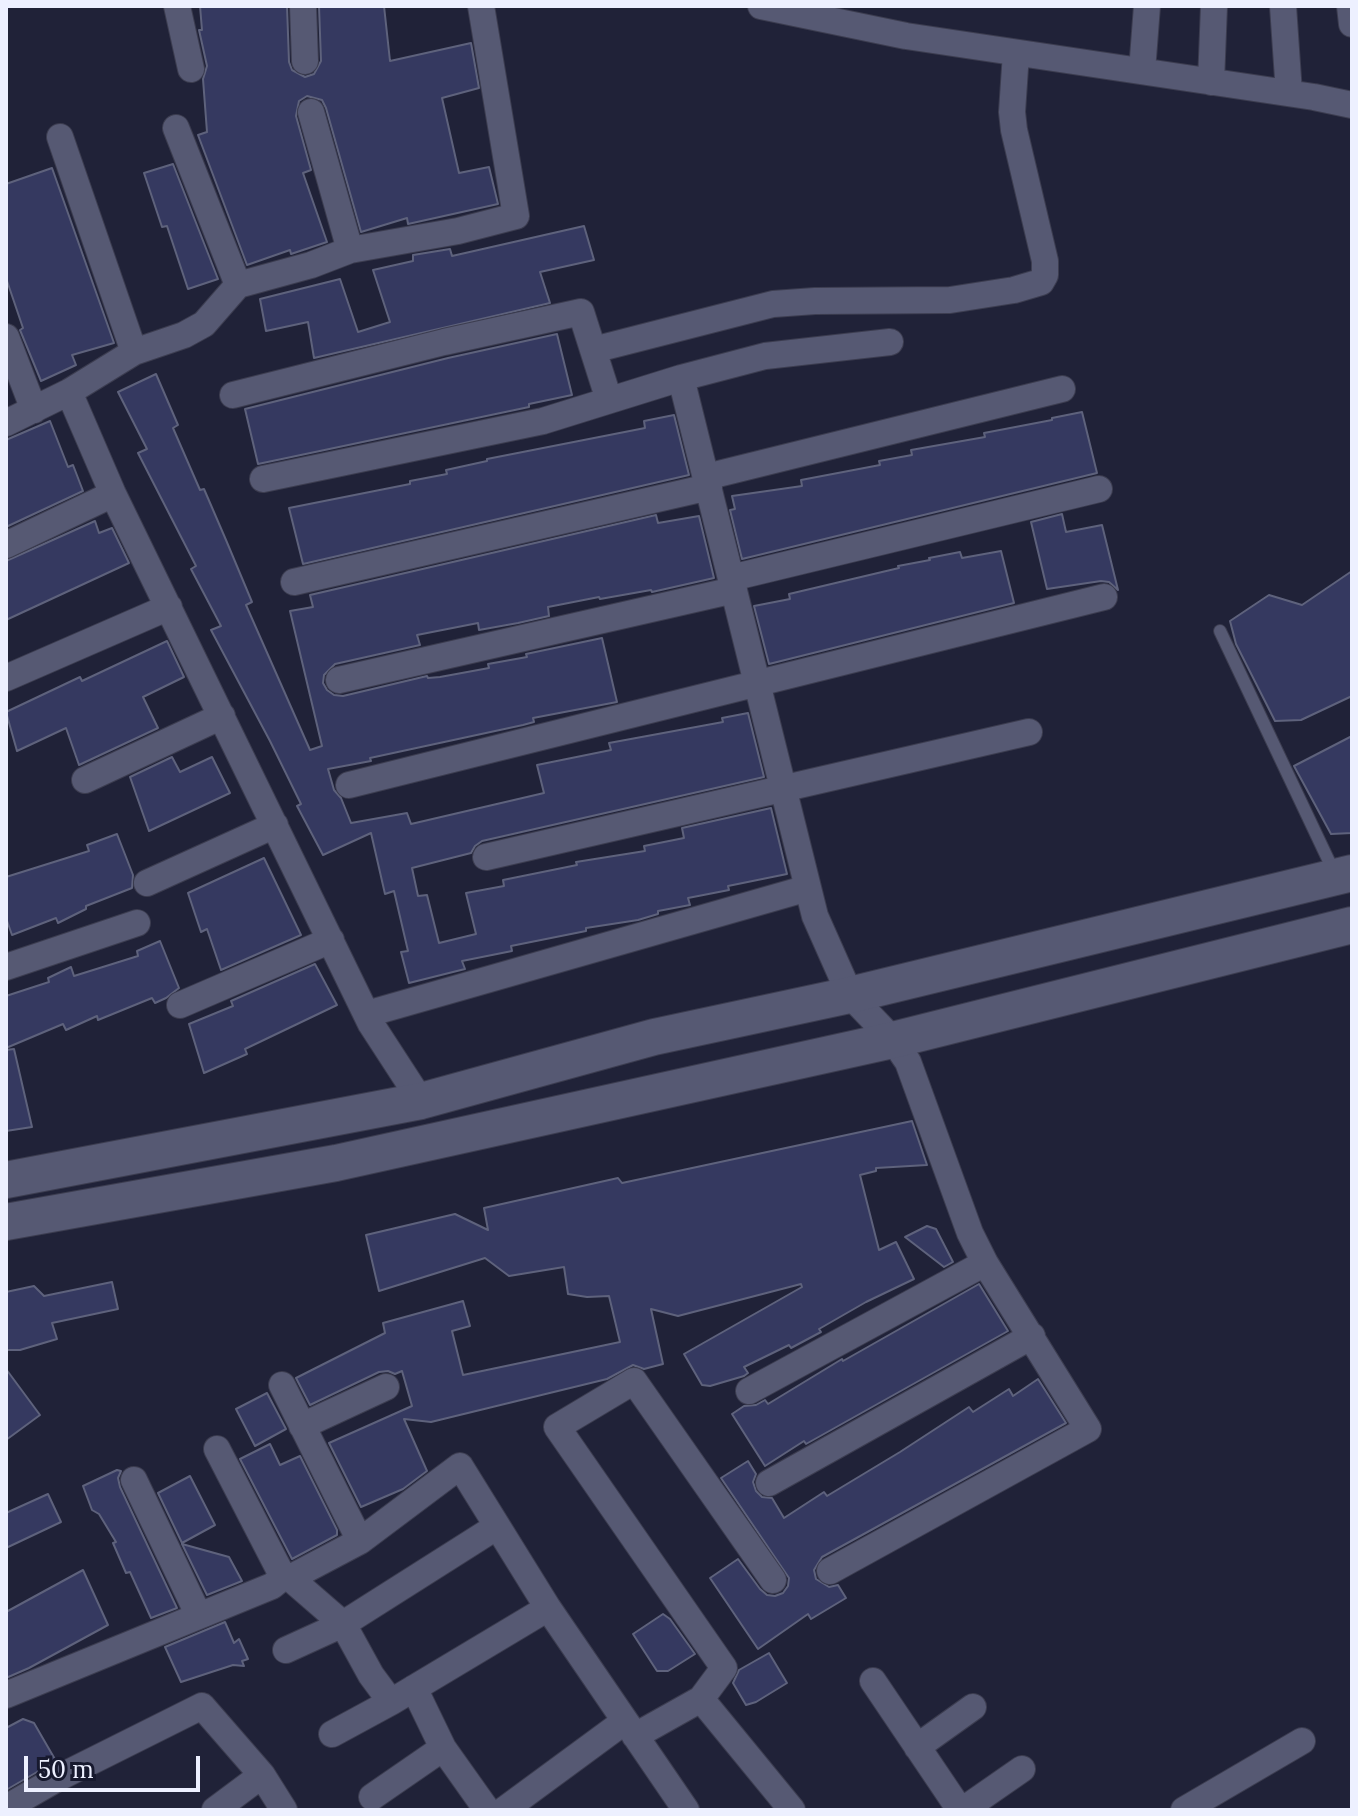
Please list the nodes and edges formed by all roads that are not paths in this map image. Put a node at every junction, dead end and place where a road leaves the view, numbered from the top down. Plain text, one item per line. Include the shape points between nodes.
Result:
1 (177, 6) edge
2 (303, 6) edge
3 (481, 6) edge
4 (761, 6) edge
5 (1147, 6) edge
6 (1214, 6) edge
7 (1283, 6) edge
8 (1350, 6) edge
9 (1352, 24) edge
10 (1016, 53) junction
11 (305, 61) dead end
12 (191, 69) dead end
13 (1142, 71) junction
14 (1211, 82) junction
15 (1289, 93) junction
16 (1352, 105) edge
17 (311, 112) dead end
18 (176, 128) dead end
19 (60, 137) dead end
20 (350, 250) junction
21 (238, 285) junction
22 (6, 337) edge
23 (890, 342) dead end
24 (593, 350) junction
25 (134, 352) junction
26 (681, 378) junction
27 (1062, 389) dead end
28 (69, 392) junction
29 (233, 395) dead end
30 (609, 400) junction
31 (34, 410) junction
32 (6, 423) edge
33 (263, 479) dead end
34 (707, 482) junction
35 (1099, 489) dead end
36 (113, 494) junction
37 (6, 545) edge
38 (294, 582) dead end
39 (733, 584) junction
40 (1104, 597) dead end
41 (169, 607) junction
42 (1220, 631) dead end
43 (6, 678) edge
44 (339, 680) dead end
45 (757, 685) junction
46 (222, 716) junction
47 (1029, 732) dead end
48 (85, 780) dead end
49 (349, 785) dead end
50 (783, 787) junction
51 (275, 825) junction
52 (486, 857) dead end
53 (1344, 875) edge
54 (147, 883) dead end
55 (808, 888) junction
56 (137, 923) dead end
57 (1352, 925) edge
58 (331, 940) junction
59 (6, 967) edge
60 (850, 995) junction
61 (180, 1005) dead end
62 (367, 1014) junction
63 (893, 1040) junction
64 (421, 1101) junction
65 (6, 1180) edge
66 (6, 1222) edge
67 (985, 1263) junction
68 (1032, 1336) junction
69 (282, 1385) dead end
70 (386, 1387) dead end
71 (749, 1391) dead end
72 (302, 1426) junction
73 (217, 1449) dead end
74 (134, 1480) dead end
75 (769, 1483) dead end
76 (496, 1527) junction
77 (360, 1541) junction
78 (830, 1571) dead end
79 (287, 1577) junction
80 (773, 1580) dead end
81 (548, 1608) junction
82 (198, 1614) junction
83 (343, 1624) junction
84 (286, 1650) dead end
85 (873, 1681) dead end
86 (414, 1688) junction
87 (6, 1695) edge
88 (701, 1699) junction
89 (391, 1702) junction
90 (973, 1707) dead end
91 (630, 1729) junction
92 (332, 1734) dead end
93 (1302, 1741) dead end
94 (917, 1747) junction
95 (443, 1748) junction
96 (1022, 1769) dead end
97 (262, 1775) junction
98 (372, 1797) dead end
99 (6, 1808) edge
100 (215, 1810) edge
101 (284, 1810) edge
102 (487, 1810) edge
103 (504, 1810) edge
104 (686, 1810) edge
105 (792, 1810) edge
106 (961, 1810) edge
107 (1184, 1810) edge

1 - 12 street
2 - 11 street
3 - 20 street via 516,216
4 - 10 street
5 - 13 street
6 - 14 street
7 - 15 street
8 - 9 street
10 - 13 street
10 - 24 street via 1014,130 1045,261 1041,282 950,300 773,304
13 - 14 street
14 - 15 street
15 - 16 street
17 - 20 street
18 - 21 street
19 - 25 street
20 - 21 street
21 - 25 street via 204,324
22 - 31 street
23 - 26 street via 765,356
24 - 29 street via 581,312
24 - 30 street
25 - 28 street
26 - 30 street
26 - 34 street
27 - 34 street
28 - 31 street
28 - 36 street
30 - 33 street via 543,421
31 - 32 street
34 - 38 street
34 - 39 street
35 - 39 street
36 - 37 street
36 - 41 street
39 - 44 street
39 - 45 street
40 - 45 street
41 - 43 street
41 - 46 street
42 - 53 lane
45 - 49 street
45 - 50 street
46 - 48 street
46 - 51 street
47 - 50 street
50 - 52 street
50 - 55 street
51 - 54 street
51 - 58 street
53 - 60 street
55 - 60 street
55 - 62 street
56 - 59 street
57 - 63 street
58 - 61 street
58 - 62 street
60 - 63 street
60 - 64 street via 654,1037
62 - 64 street
63 - 66 street via 336,1163
63 - 67 street via 908,1062
64 - 65 street
67 - 68 street
67 - 71 street
68 - 75 street
68 - 78 street via 1088,1429
69 - 72 street
70 - 72 street
72 - 77 street
73 - 79 street
74 - 82 street
76 - 77 street via 460,1466
76 - 81 street
76 - 83 street
77 - 79 street
79 - 82 street
79 - 83 street
80 - 88 street via 634,1381 557,1427 724,1668
81 - 86 street
81 - 91 street
82 - 87 street
83 - 84 street
83 - 89 street
85 - 94 street
86 - 89 street
86 - 95 street
88 - 91 street
88 - 105 street
89 - 92 street
90 - 94 street
91 - 103 street
91 - 104 street
93 - 107 street
94 - 106 street
95 - 98 street
95 - 102 street
96 - 106 street
97 - 99 street via 202,1706
97 - 100 street
97 - 101 street

